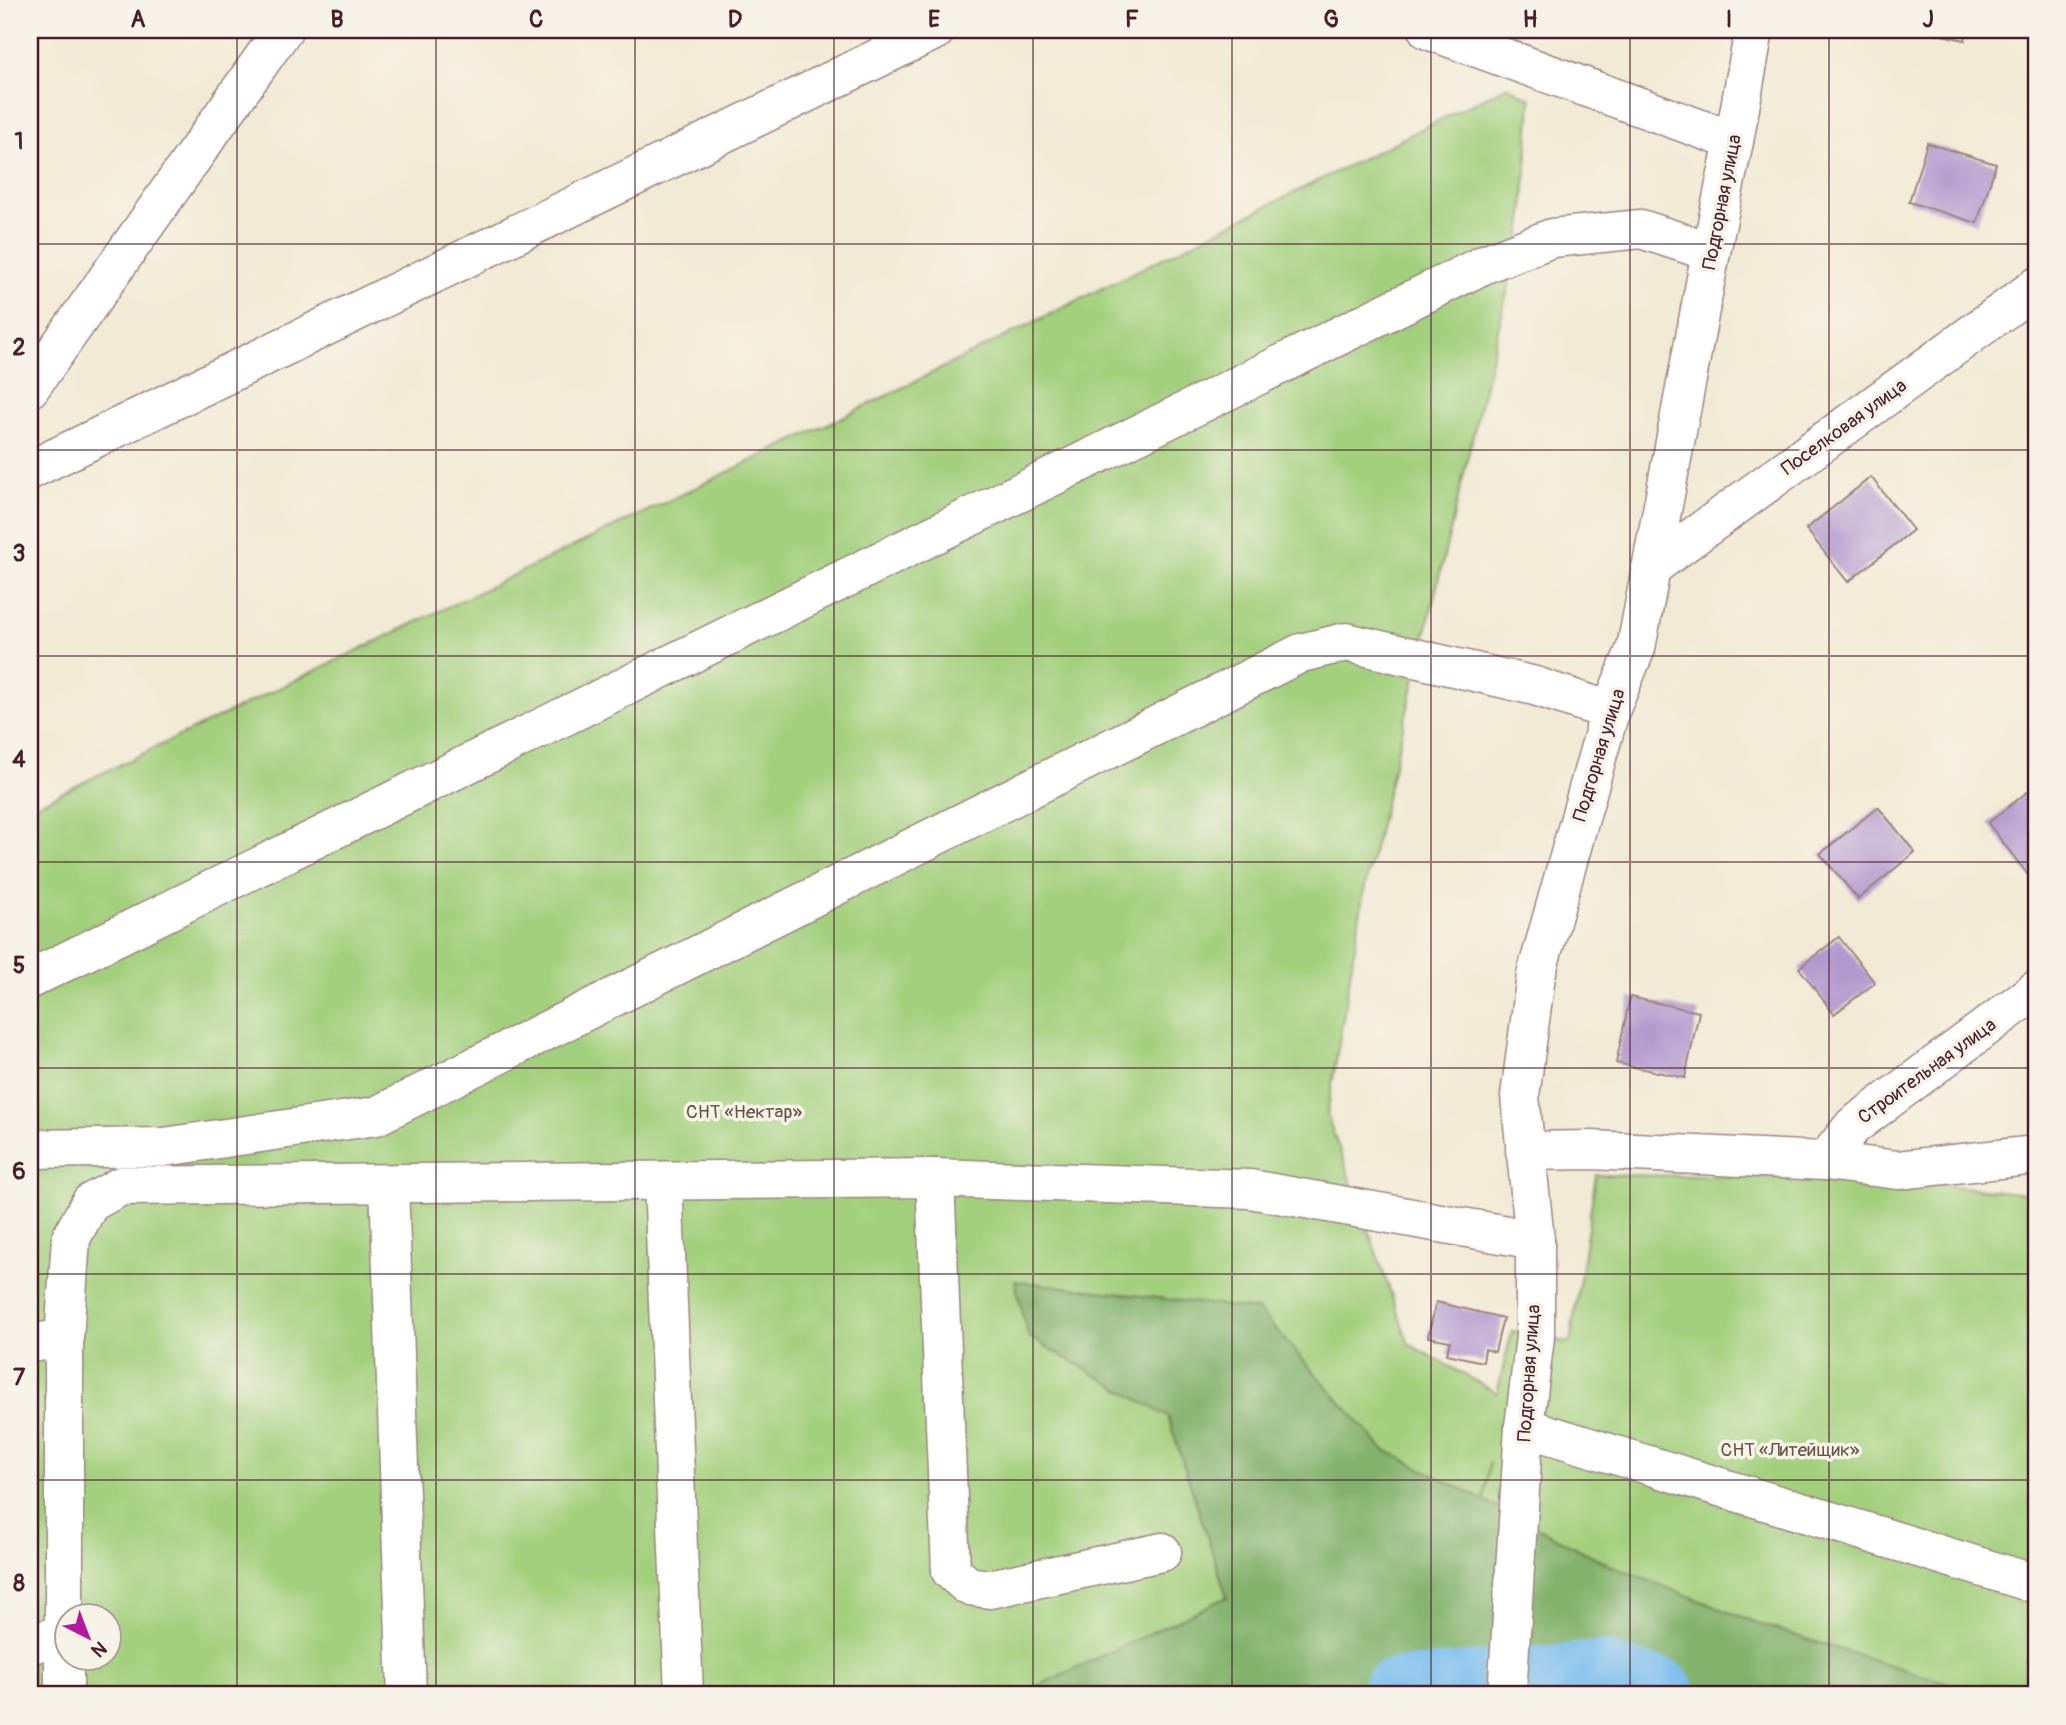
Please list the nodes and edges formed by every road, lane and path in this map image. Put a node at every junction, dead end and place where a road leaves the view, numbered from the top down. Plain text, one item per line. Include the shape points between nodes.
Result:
1 (283, 30) edge
2 (936, 30) edge
3 (1428, 30) edge
4 (1754, 30) edge
5 (1734, 141) junction
6 (1711, 252) junction
7 (2036, 287) edge
8 (30, 388) edge
9 (30, 470) edge
10 (1652, 568) junction
11 (1609, 711) junction
12 (30, 979) edge
13 (2036, 990) edge
14 (30, 1149) edge
15 (1525, 1151) junction
16 (2036, 1155) edge
17 (1825, 1161) junction
18 (935, 1178) junction
19 (663, 1181) junction
20 (388, 1184) junction
21 (1535, 1240) junction
22 (47, 1340) edge
23 (1524, 1427) junction
24 (1162, 1552) dead end
25 (2036, 1584) edge
26 (47, 1639) edge
27 (64, 1695) edge
28 (407, 1695) edge
29 (684, 1695) edge
30 (1507, 1695) edge

1 - 8 street
2 - 9 street
3 - 5 street
4 - 5 street, Подгорная улица
5 - 6 street, Подгорная улица
6 - 10 street, Подгорная улица
6 - 12 street via 1641,229 1552,238 1487,263
7 - 10 street, Поселковая улица
10 - 11 street, Подгорная улица via 1636,648
11 - 14 street via 1535,686 1346,642 1301,653 376,1116 164,1147
11 - 15 street, Подгорная улица via 1536,975 1520,1096
13 - 17 street, Строительная улица via 1853,1126
15 - 17 street
15 - 21 street, Подгорная улица
16 - 17 street via 1898,1170
18 - 19 street
18 - 21 street via 1250,1189
18 - 24 street via 951,1571 968,1586 990,1589
19 - 20 street
19 - 29 street
20 - 22 street via 121,1186 90,1203 71,1238
20 - 28 street
21 - 23 street, Подгорная улица via 1535,1337
22 - 26 street
23 - 25 street
23 - 30 street, Подгорная улица
26 - 27 street

